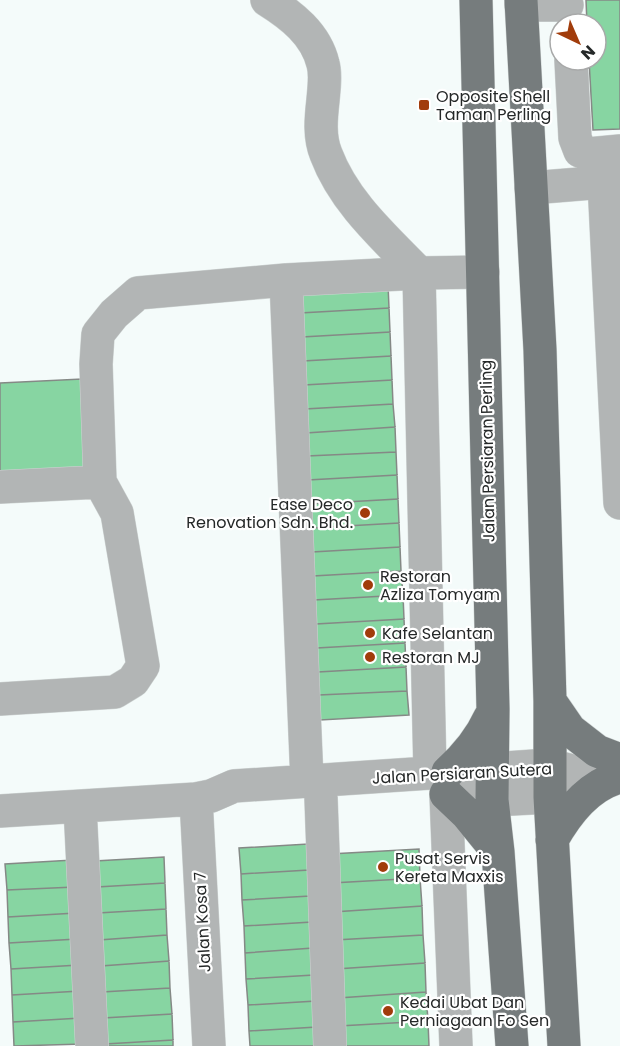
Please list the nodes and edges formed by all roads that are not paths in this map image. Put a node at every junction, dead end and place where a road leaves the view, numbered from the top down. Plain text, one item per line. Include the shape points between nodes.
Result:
1 (267, 0) edge
2 (476, 0) edge
3 (521, 3) edge
4 (568, 10) edge
5 (572, 72) edge
6 (620, 151) edge
7 (612, 176) edge
8 (531, 188) junction
9 (483, 272) junction
10 (418, 273) junction
11 (286, 280) junction
12 (100, 482) junction
13 (0, 487) edge
14 (620, 504) edge
15 (0, 699) edge
16 (550, 701) junction
17 (493, 709) junction
18 (620, 759) edge
19 (549, 765) junction
20 (620, 771) edge
21 (584, 774) junction
22 (620, 777) edge
23 (441, 780) junction
24 (491, 785) junction
25 (314, 790) junction
26 (550, 797) junction
27 (204, 798) junction
28 (80, 807) junction
29 (0, 812) edge
30 (552, 840) junction
31 (498, 852) junction
32 (92, 1046) edge
33 (208, 1046) edge
34 (330, 1046) edge
35 (456, 1046) edge
36 (512, 1046) edge
37 (564, 1046) edge

1 - 10 street via 300,23 324,65 320,126 326,154 342,185 368,221
2 - 9 main road, Jalan Persiaran Perling
3 - 4 street
3 - 8 main road
5 - 6 street via 579,151
7 - 8 street
7 - 14 street
8 - 16 main road
9 - 10 street
9 - 17 main road, Jalan Persiaran Perling
10 - 11 street
10 - 23 street
11 - 12 street via 138,293 114,314 98,334
11 - 25 street
12 - 13 street
12 - 15 street via 117,513 142,666 133,681 115,692
16 - 18 main road via 570,730 597,751
16 - 19 main road
17 - 23 main road via 468,754
17 - 24 main road, Jalan Persiaran Perling
19 - 21 street, Jalan Persiaran Sutera
19 - 24 street, Jalan Persiaran Sutera
19 - 26 main road
20 - 21 street
21 - 26 street, Jalan Persiaran Sutera
22 - 30 main road via 588,793 567,814
23 - 24 street, Jalan Persiaran Sutera
23 - 25 street, Jalan Persiaran Sutera
23 - 31 main road
23 - 35 street
24 - 26 street, Jalan Persiaran Sutera
24 - 31 main road, Jalan Persiaran Perling
25 - 27 street, Jalan Persiaran Sutera via 232,803
25 - 34 street
26 - 30 main road
27 - 28 street, Jalan Persiaran Sutera
27 - 33 street, Jalan Kosa 7
28 - 29 street, Jalan Persiaran Sutera
28 - 32 street
30 - 37 main road
31 - 36 main road, Jalan Persiaran Perling

